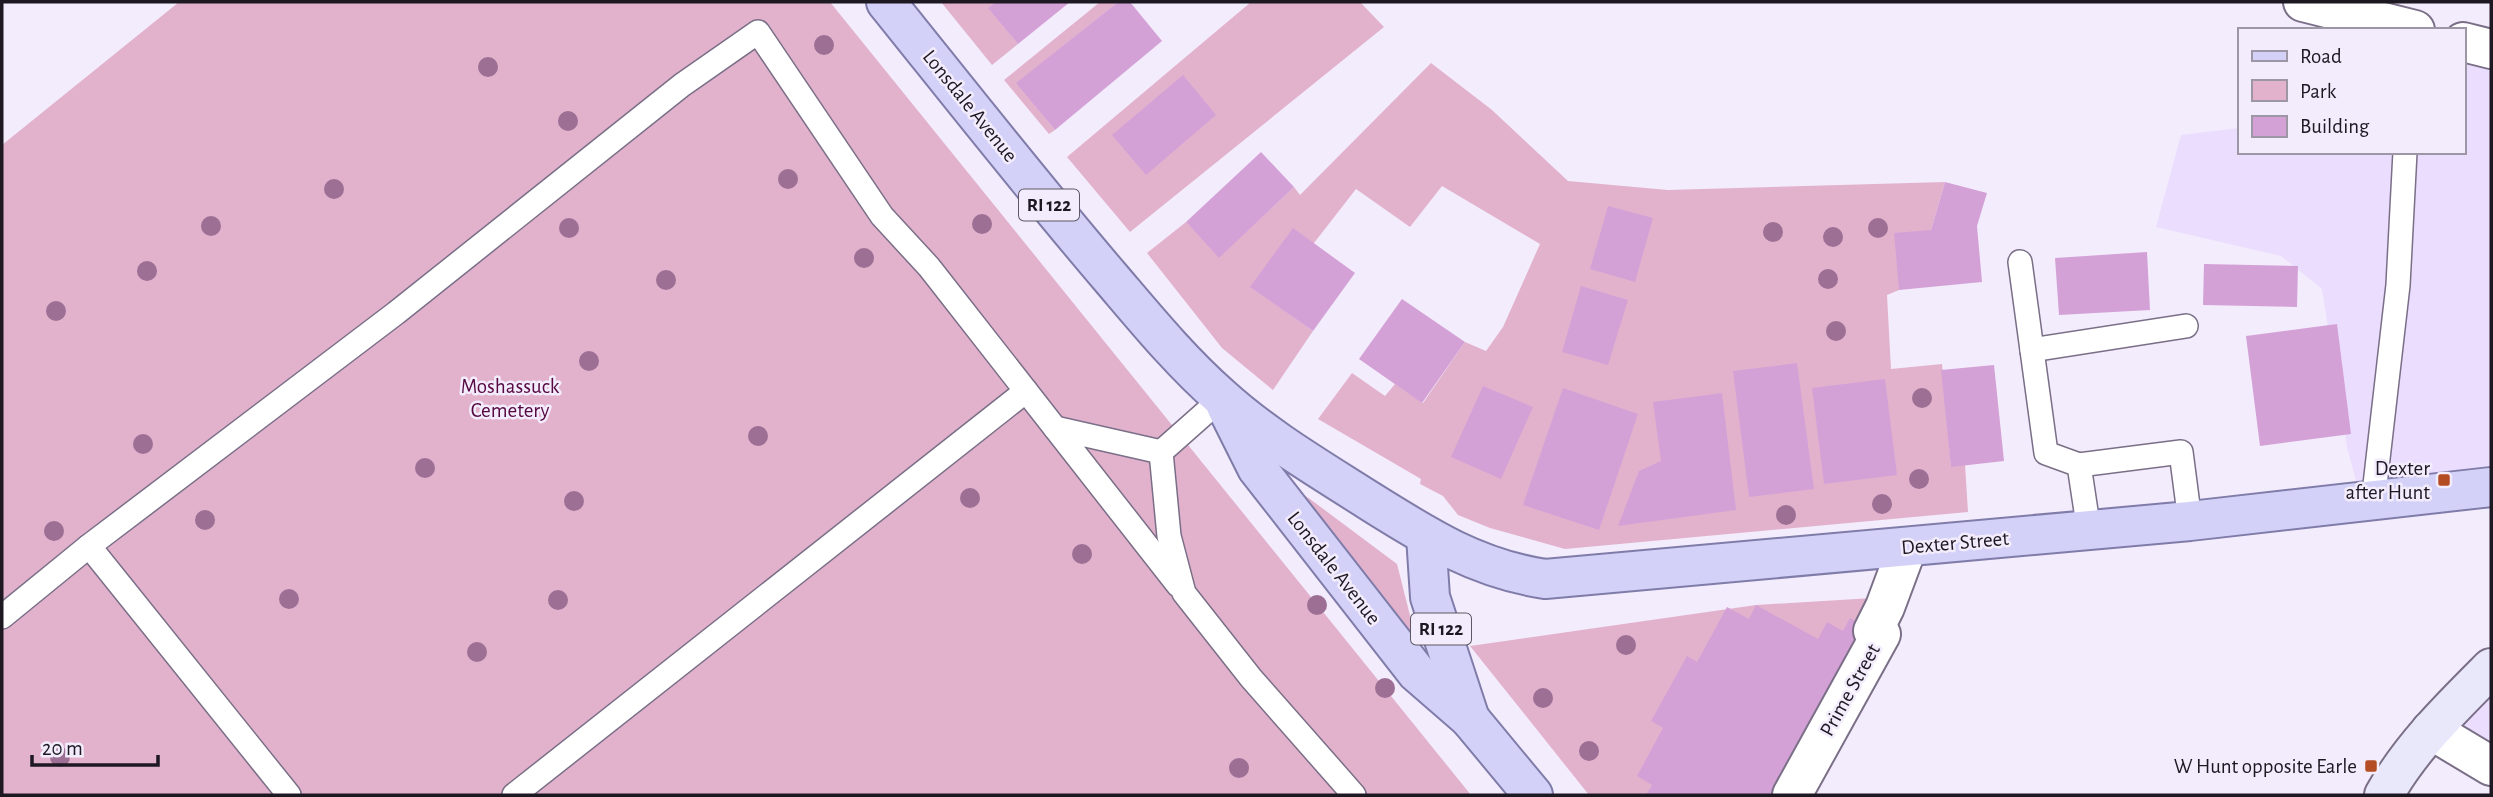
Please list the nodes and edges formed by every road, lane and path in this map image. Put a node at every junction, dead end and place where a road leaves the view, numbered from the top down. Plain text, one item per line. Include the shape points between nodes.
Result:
1 (886, 2) edge
2 (2303, 2) edge
3 (2404, 28) edge
4 (2465, 42) edge
5 (2491, 49) edge
6 (2405, 154) edge
7 (2020, 262) dead end
8 (2186, 326) dead end
9 (2032, 350) junction
10 (1026, 391) junction
11 (1222, 398) junction
12 (1055, 428) junction
13 (1161, 452) junction
14 (2079, 465) junction
15 (2491, 487) edge
16 (2373, 502) junction
17 (2190, 521) junction
18 (2089, 531) junction
19 (1426, 537) junction
20 (89, 546) junction
21 (1907, 548) junction
22 (1184, 593) junction
23 (2, 617) edge
24 (2491, 668) edge
25 (1470, 719) junction
26 (2431, 730) junction
27 (2491, 766) edge
28 (1351, 794) edge
29 (289, 795) edge
30 (514, 795) edge
31 (1533, 795) edge
32 (1792, 795) edge
33 (2384, 795) edge

1 - 11 main road, Lonsdale Avenue / RI 122 via 1061,220 1182,360
2 - 3 street
4 - 5 street
6 - 16 lane via 2398,285
7 - 9 lane
8 - 9 lane
9 - 14 lane via 2046,453
10 - 12 lane
10 - 20 lane via 929,267 882,216 758,32 682,85 385,321
10 - 30 lane
11 - 13 lane
11 - 19 main road, Lonsdale Avenue / RI 122
11 - 25 main road, Lonsdale Avenue / RI 122 via 1256,468 1417,673
12 - 13 lane
12 - 22 lane
13 - 22 lane via 1169,536
14 - 17 lane via 2181,452
14 - 18 lane
15 - 16 main road, Dexter Street
16 - 17 main road, Dexter Street
17 - 18 main road, Dexter Street
18 - 21 main road, Dexter Street
19 - 21 main road, Dexter Street via 1476,561 1545,579
19 - 25 main road, Lonsdale Avenue / RI 122 via 1430,597
20 - 23 lane
20 - 29 lane
21 - 32 street, Prime Street via 1873,631 1881,634
22 - 28 lane
24 - 26 main road
25 - 31 main road, Lonsdale Avenue / RI 122
26 - 27 street
26 - 33 main road

